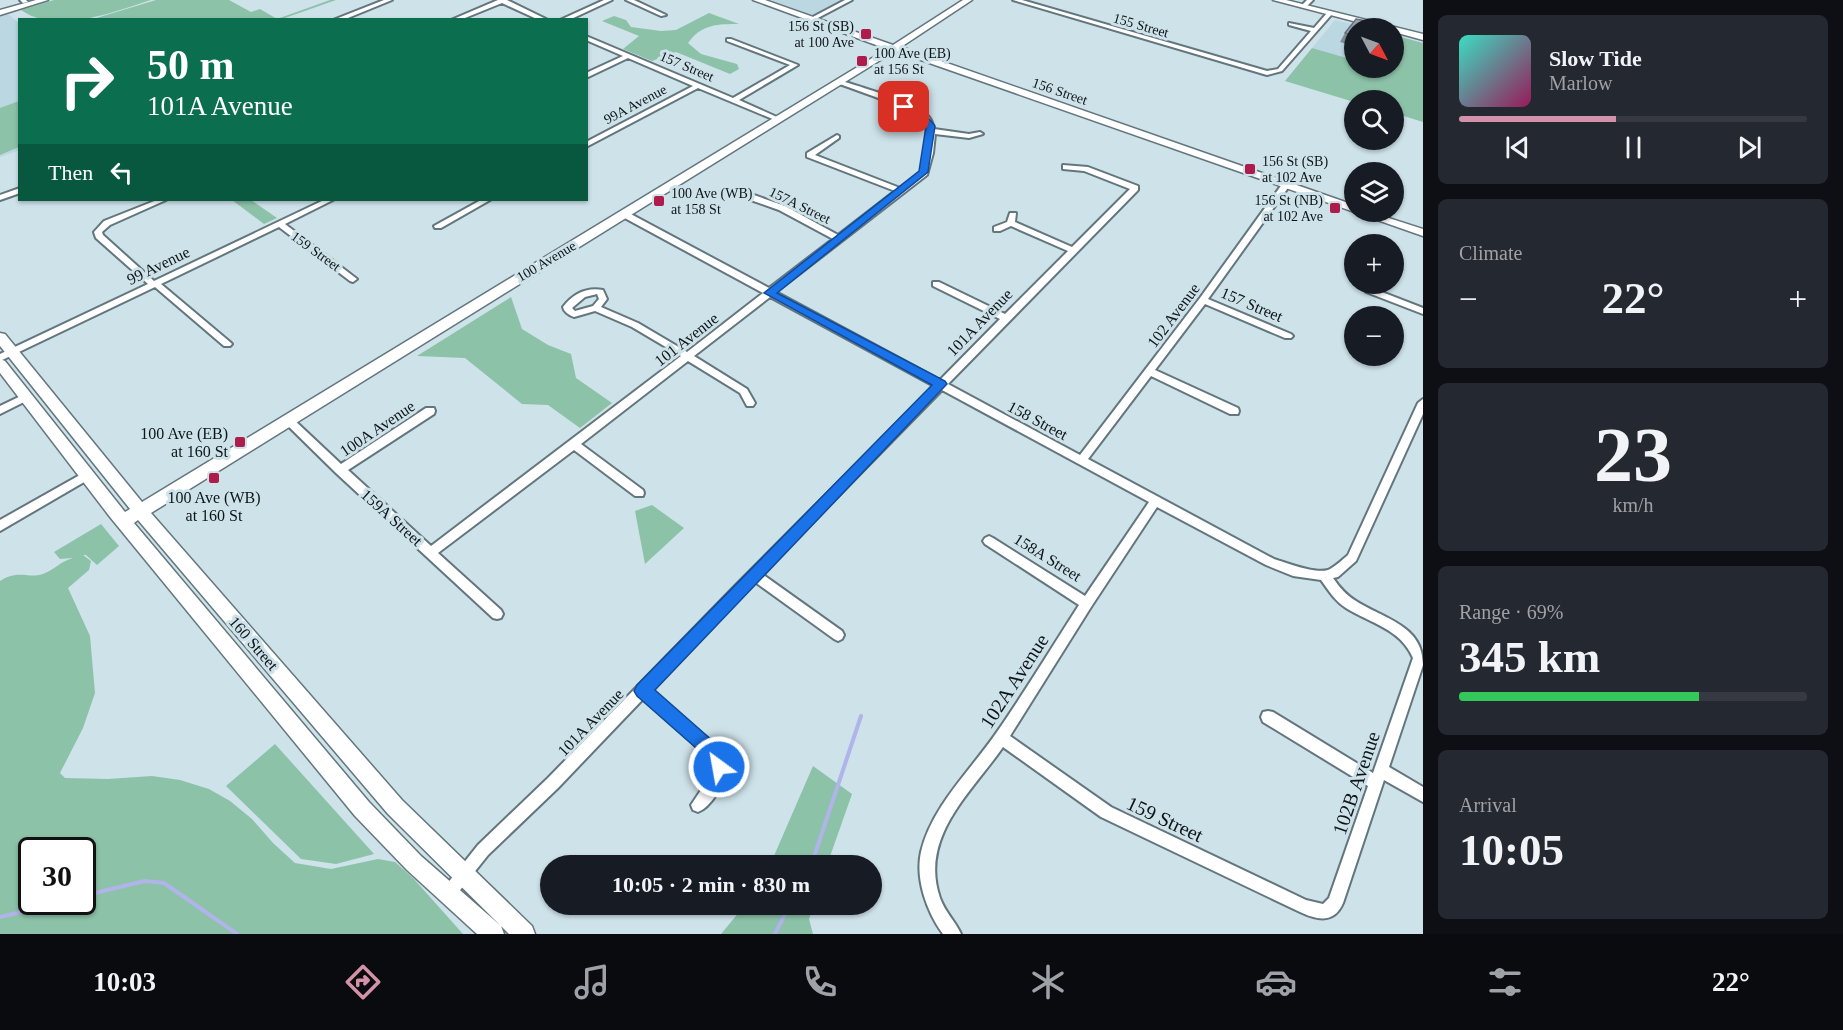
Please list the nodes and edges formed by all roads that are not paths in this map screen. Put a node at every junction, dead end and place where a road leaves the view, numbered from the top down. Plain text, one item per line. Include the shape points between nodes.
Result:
1 (44, 0) edge
2 (389, 0) edge
3 (502, 0) edge
4 (609, 0) edge
5 (629, 0) edge
6 (757, 0) edge
7 (849, 0) edge
8 (968, 0) edge
9 (1016, 0) edge
10 (1277, 0) edge
11 (26, 1) edge
12 (1307, 3) edge
13 (0, 11) edge
14 (1325, 13) junction
15 (663, 15) dead end
16 (341, 18) edge
17 (459, 18) edge
18 (541, 18) edge
19 (568, 18) edge
20 (1346, 18) edge
21 (812, 19) junction
22 (1291, 24) dead end
23 (1314, 30) junction
24 (1404, 32) edge
25 (1423, 37) edge
26 (588, 39) edge
27 (729, 40) dead end
28 (893, 49) junction
29 (628, 56) junction
30 (588, 75) edge
31 (839, 82) junction
32 (697, 86) junction
33 (733, 101) junction
34 (777, 119) junction
35 (931, 131) junction
36 (980, 134) dead end
37 (837, 137) dead end
38 (588, 144) edge
39 (1066, 167) dead end
40 (1286, 185) junction
41 (18, 191) edge
42 (901, 191) junction
43 (748, 196) dead end
44 (0, 198) edge
45 (160, 201) edge
46 (327, 201) edge
47 (484, 201) edge
48 (1344, 205) edge
49 (624, 214) junction
50 (1391, 222) edge
51 (279, 223) junction
52 (438, 226) dead end
53 (997, 229) dead end
54 (1423, 233) edge
55 (839, 238) junction
56 (1074, 250) junction
57 (353, 279) dead end
58 (154, 284) junction
59 (936, 284) dead end
60 (769, 293) junction
61 (1379, 294) edge
62 (1203, 300) junction
63 (596, 308) dead end
64 (1423, 311) edge
65 (1005, 318) junction
66 (1288, 336) dead end
67 (0, 337) edge
68 (227, 344) dead end
69 (6, 355) edge
70 (688, 356) junction
71 (0, 364) edge
72 (1149, 371) junction
73 (941, 384) junction
74 (27, 397) junction
75 (750, 403) dead end
76 (1423, 403) edge
77 (0, 411) edge
78 (430, 411) dead end
79 (1234, 411) dead end
80 (288, 421) junction
81 (574, 444) junction
82 (1082, 460) junction
83 (340, 470) junction
84 (87, 475) junction
85 (639, 493) dead end
86 (1156, 500) junction
87 (141, 511) junction
88 (124, 521) junction
89 (0, 526) edge
90 (989, 541) dead end
91 (431, 552) junction
92 (754, 575) junction
93 (1324, 576) junction
94 (1087, 603) junction
95 (497, 614) dead end
96 (838, 635) dead end
97 (643, 691) junction
98 (1268, 717) dead end
99 (1002, 738) junction
100 (1379, 776) junction
101 (1423, 795) edge
102 (698, 805) dead end
103 (464, 873) junction
104 (448, 894) junction
105 (1325, 912) joint
106 (493, 934) edge
107 (524, 934) edge
108 (953, 934) edge

1 - 13 main road
2 - 16 street
3 - 17 street
3 - 18 street
4 - 19 street
5 - 15 street
6 - 21 main road, 156 Street
7 - 21 street
8 - 28 main road, 100 Avenue
9 - 23 street, 155 Street via 1260,72 1278,71
10 - 12 main road
10 - 14 main road
11 - 13 main road
12 - 14 main road
14 - 20 main road
14 - 23 street
21 - 28 main road, 156 Street
22 - 23 street
24 - 25 main road
26 - 29 street, 157 Street
27 - 33 street via 795,65
28 - 31 main road, 100 Avenue
28 - 40 main road, 156 Street via 962,69
29 - 30 street
29 - 32 street, 157 Street
31 - 34 main road, 100 Avenue
31 - 35 street via 914,111 927,120
32 - 33 street, 157 Street
32 - 38 street, 99A Avenue
33 - 34 street, 157 Street
34 - 49 main road, 100 Avenue
35 - 36 street
35 - 42 street, 101 Avenue via 925,171
37 - 42 street via 810,154
39 - 56 street, 101A Avenue via 1085,169 1135,188
40 - 48 main road, 156 Street
40 - 62 street, 102 Avenue
41 - 44 street
42 - 55 street, 101 Avenue
43 - 55 street, 157A Street via 782,208
45 - 58 street via 107,223 98,232
46 - 51 street, 99 Avenue
47 - 52 street
49 - 60 street, 158 Street
49 - 80 main road, 100 Avenue
50 - 54 main road
51 - 57 street, 159 Street
51 - 58 street, 99 Avenue
53 - 56 street via 1012,219
55 - 60 street, 101 Avenue
56 - 65 street, 101A Avenue
58 - 68 street
58 - 69 street, 99 Avenue
59 - 65 street
60 - 70 street, 101 Avenue
60 - 73 street, 158 Street
61 - 64 street
62 - 66 street, 157 Street
62 - 72 street, 102 Avenue
63 - 70 street
65 - 73 street, 101A Avenue
67 - 69 main road, 160 Street
69 - 87 main road, 160 Street
70 - 75 street via 744,391
70 - 81 street, 101 Avenue
71 - 74 main road, 160 Street
72 - 79 street
72 - 82 street, 102 Avenue
73 - 82 street, 158 Street
73 - 92 street, 101A Avenue
74 - 77 street
74 - 84 main road, 160 Street
76 - 93 street via 1353,558
78 - 83 street, 100A Avenue
80 - 83 street, 159A Street
80 - 87 main road, 100 Avenue
81 - 85 street
81 - 91 street, 101 Avenue
82 - 86 street, 158 Street
83 - 91 street, 159A Street
84 - 88 main road, 160 Street
84 - 89 street
86 - 93 street, 158 Street via 1269,562
86 - 94 street, 102A Avenue
87 - 88 main road, 100 Avenue
87 - 103 main road, 160 Street via 394,807
88 - 104 main road, 160 Street via 369,818
90 - 94 street, 158A Street
91 - 95 street, 159A Street
92 - 96 street
92 - 97 street, 101A Avenue
93 - 100 street, 102B Avenue via 1343,599 1406,636 1416,649 1418,662
94 - 99 street, 102A Avenue
97 - 102 street via 717,756 717,780
97 - 103 street, 101A Avenue
98 - 100 street
99 - 105 street, 159 Street via 1106,812 1305,907
99 - 108 street, 102A Avenue via 942,821 928,853 930,890
100 - 101 street
100 - 105 street, 102B Avenue via 1335,903
103 - 104 street, 101A Avenue
103 - 107 main road, 160 Street
104 - 106 main road, 160 Street

